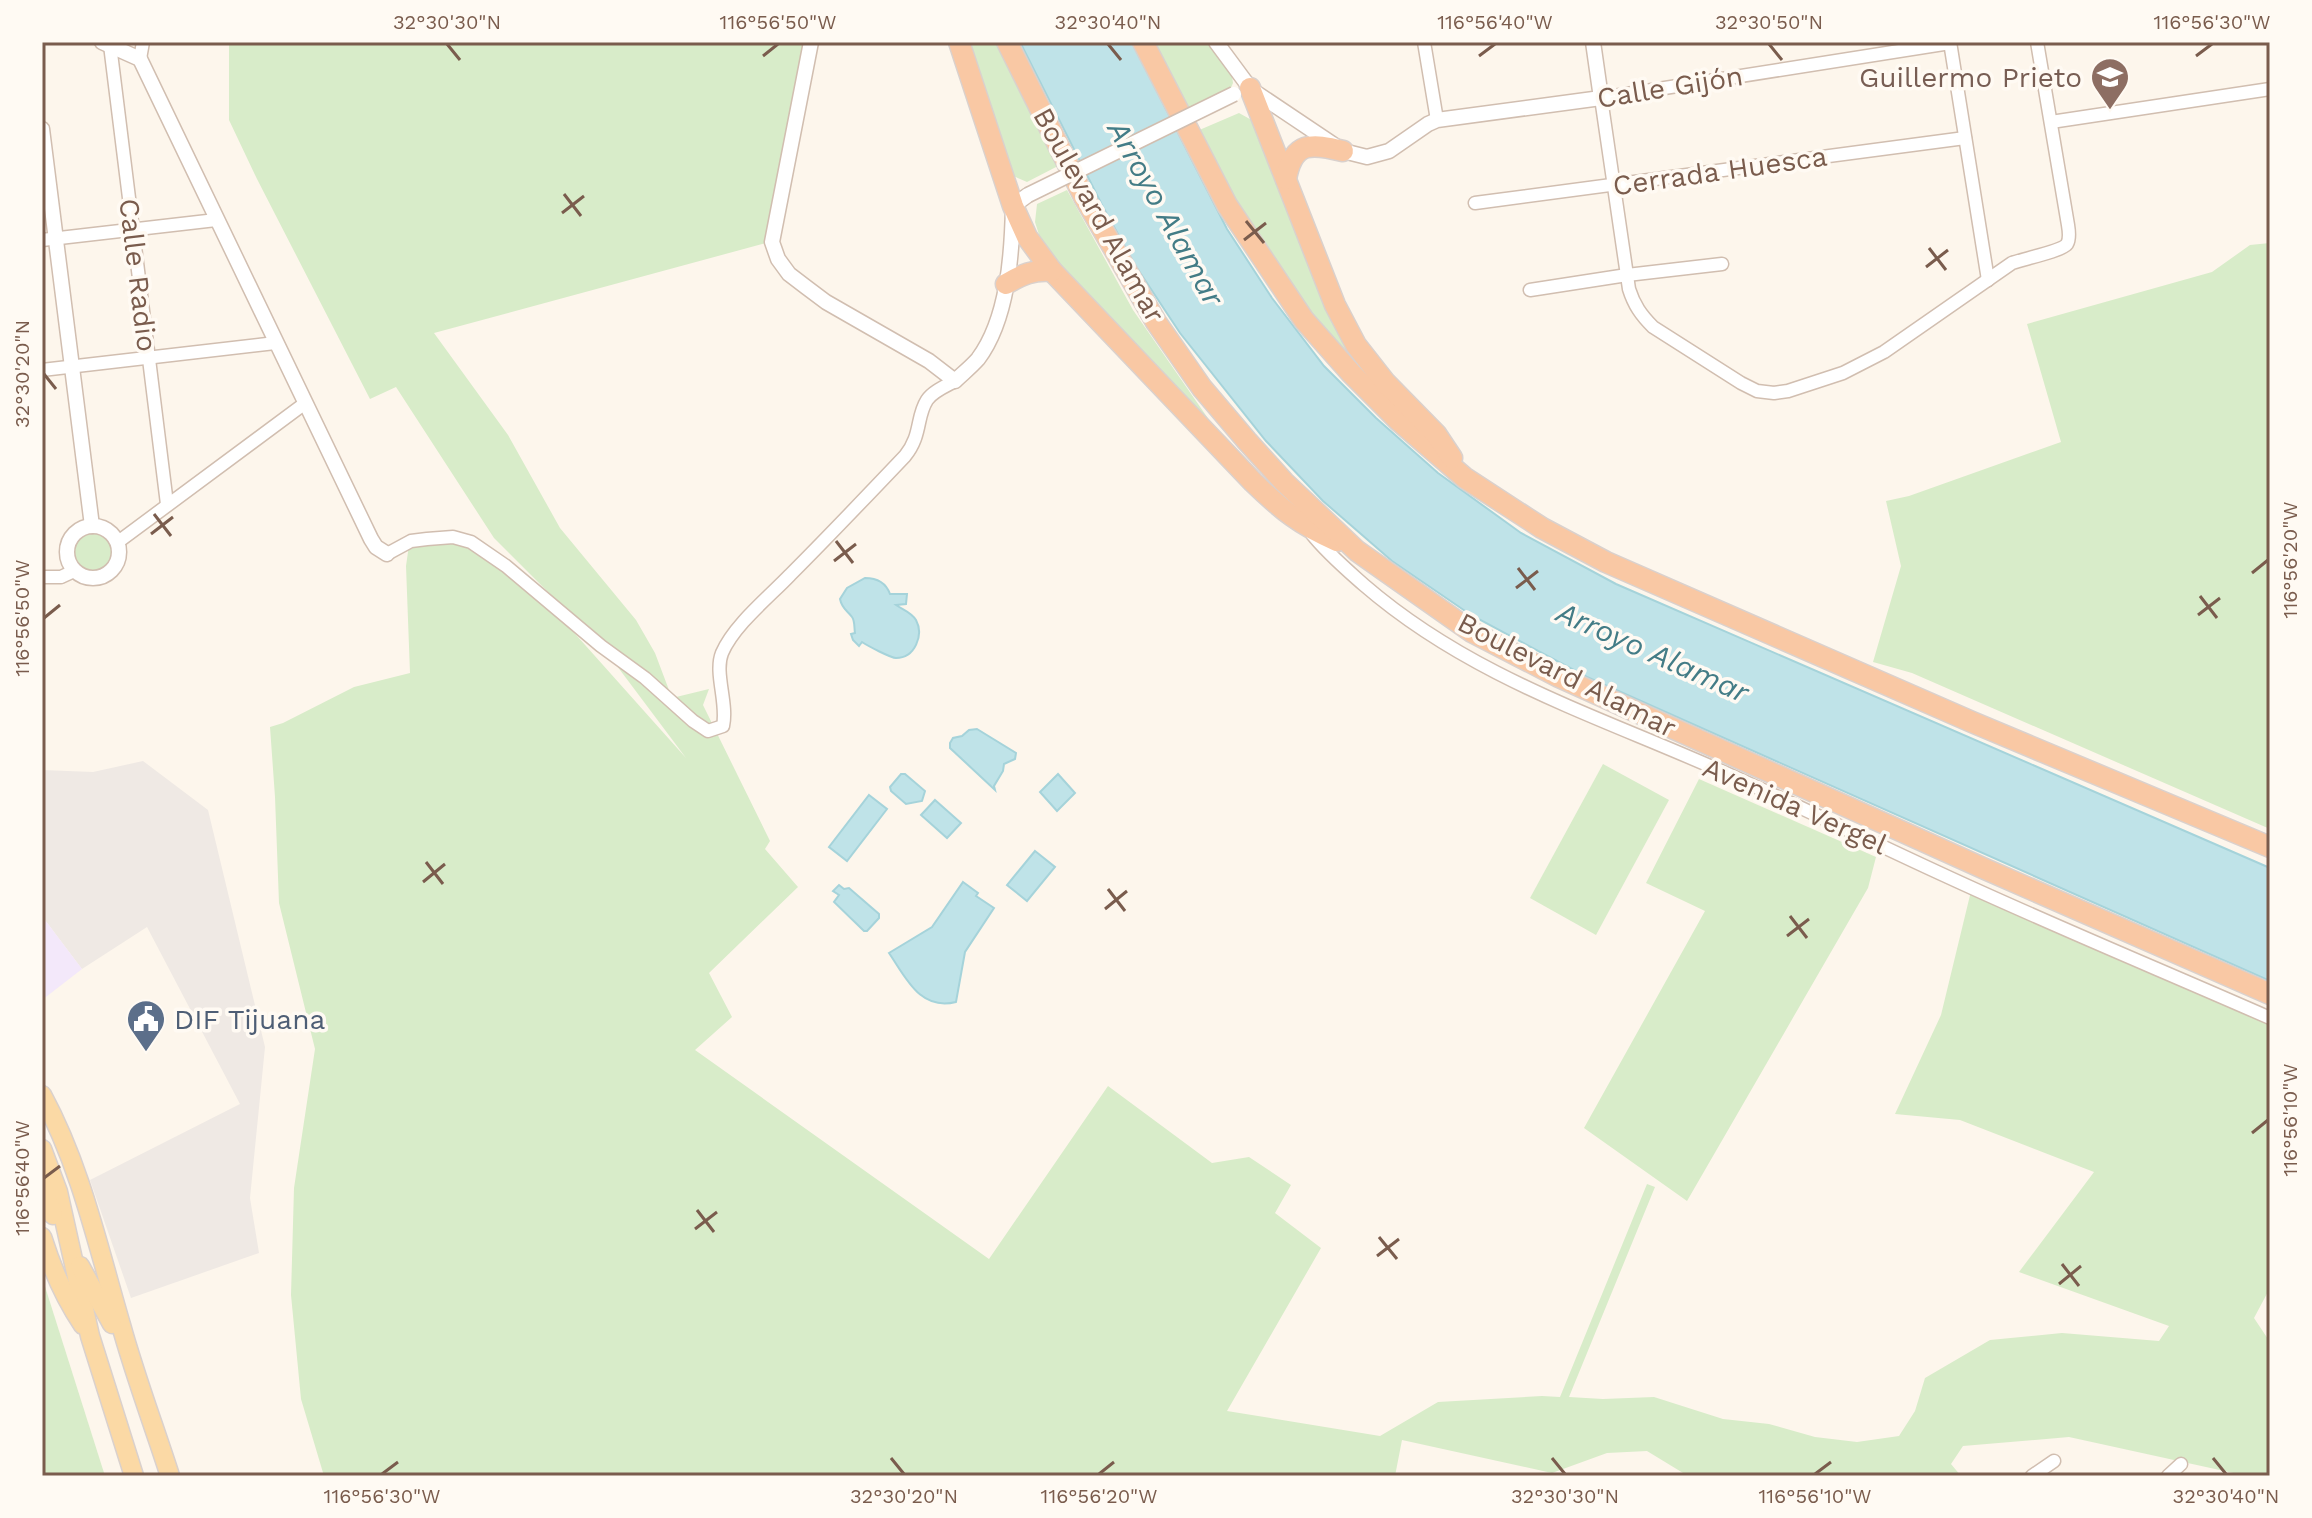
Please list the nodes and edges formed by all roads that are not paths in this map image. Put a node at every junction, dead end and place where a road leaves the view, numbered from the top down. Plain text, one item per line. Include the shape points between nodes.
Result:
1 (143, 42) edge
2 (811, 42) edge
3 (959, 42) edge
4 (1007, 42) edge
5 (1143, 42) edge
6 (1216, 42) edge
7 (1424, 42) edge
8 (1593, 42) edge
9 (1950, 42) edge
10 (2037, 42) edge
11 (106, 44) edge
12 (140, 59) junction
13 (2270, 89) edge
14 (1242, 91) junction
15 (1601, 98) junction
16 (1437, 120) junction
17 (2051, 122) junction
18 (42, 129) edge
19 (1965, 138) junction
20 (1343, 151) junction
21 (1286, 179) junction
22 (1615, 185) junction
23 (1020, 201) junction
24 (1475, 203) dead end
25 (216, 220) junction
26 (133, 229) junction
27 (49, 239) edge
28 (1722, 264) dead end
29 (1052, 271) junction
30 (1627, 275) junction
31 (1988, 280) junction
32 (1006, 284) junction
33 (1530, 290) dead end
34 (275, 343) junction
35 (149, 358) junction
36 (72, 367) junction
37 (42, 370) edge
38 (955, 381) junction
39 (304, 404) junction
40 (1465, 478) junction
41 (167, 504) junction
42 (92, 526) junction
43 (1308, 528) junction
44 (118, 542) junction
45 (1357, 551) junction
46 (387, 554) joint
47 (74, 571) junction
48 (42, 577) edge
49 (2270, 847) edge
50 (2270, 994) edge
51 (2269, 1017) edge
52 (42, 1095) edge
53 (42, 1149) edge
54 (42, 1186) edge
55 (42, 1237) edge
56 (69, 1245) junction
57 (90, 1336) junction
58 (129, 1355) junction
59 (2054, 1461) dead end
60 (2181, 1464) dead end
61 (134, 1476) edge
62 (170, 1476) edge
63 (2032, 1476) edge
64 (2168, 1476) edge

1 - 12 street
2 - 38 street via 772,242 778,259 826,302
3 - 23 highway
4 - 45 highway, Boulevard Alamar via 1084,197 1156,322 1247,441
5 - 40 highway via 1227,205 1304,320 1399,421
6 - 14 street
7 - 16 street
8 - 15 street
9 - 15 street, Calle Gijón
9 - 19 street
10 - 17 street
11 - 12 street
11 - 26 street, Calle Radio
12 - 25 street
13 - 17 street
14 - 20 street
14 - 21 highway
14 - 23 street, bridge
15 - 16 street, Calle Gijón
15 - 22 street
16 - 20 street via 1379,155
17 - 31 street via 2069,241 2058,251 2012,263
18 - 27 street
19 - 22 street, Cerrada Huesca
19 - 31 street
20 - 21 highway via 1317,145 1299,150
21 - 40 highway via 1356,345 1436,434
22 - 24 street, Cerrada Huesca
22 - 30 street
23 - 29 highway via 1027,237
23 - 32 street
25 - 26 street
25 - 34 street
26 - 27 street
26 - 35 street, Calle Radio
27 - 36 street
28 - 30 street
29 - 32 highway via 1026,273
29 - 43 highway via 1253,482
30 - 31 street via 1633,303 1653,327 1741,383 1774,393 1824,380 1884,352
30 - 33 street
32 - 38 street via 978,359
34 - 35 street
34 - 39 street
35 - 36 street
35 - 41 street, Calle Radio
36 - 37 street
36 - 42 street
38 - 46 street via 926,401 915,443 905,456 729,642 721,656 726,714 723,726 708,731 471,542 453,537 411,541
39 - 41 street
39 - 46 street via 371,539
40 - 49 highway via 1606,562
41 - 44 street
42 - 44 street via 107,530
42 - 47 street via 70,539 67,556
43 - 45 highway
43 - 51 street, Avenida Vergel via 1337,560 1418,627 1539,695 1736,777 1948,877
44 - 47 street via 119,558 111,572 88,578
45 - 50 highway, Boulevard Alamar via 1472,632 1559,677
47 - 48 street
52 - 58 main road via 78,1177
53 - 56 main road
54 - 56 main road
55 - 57 main road via 67,1301
56 - 57 main road
56 - 58 main road
57 - 61 main road
58 - 62 main road
59 - 63 street
60 - 64 street

